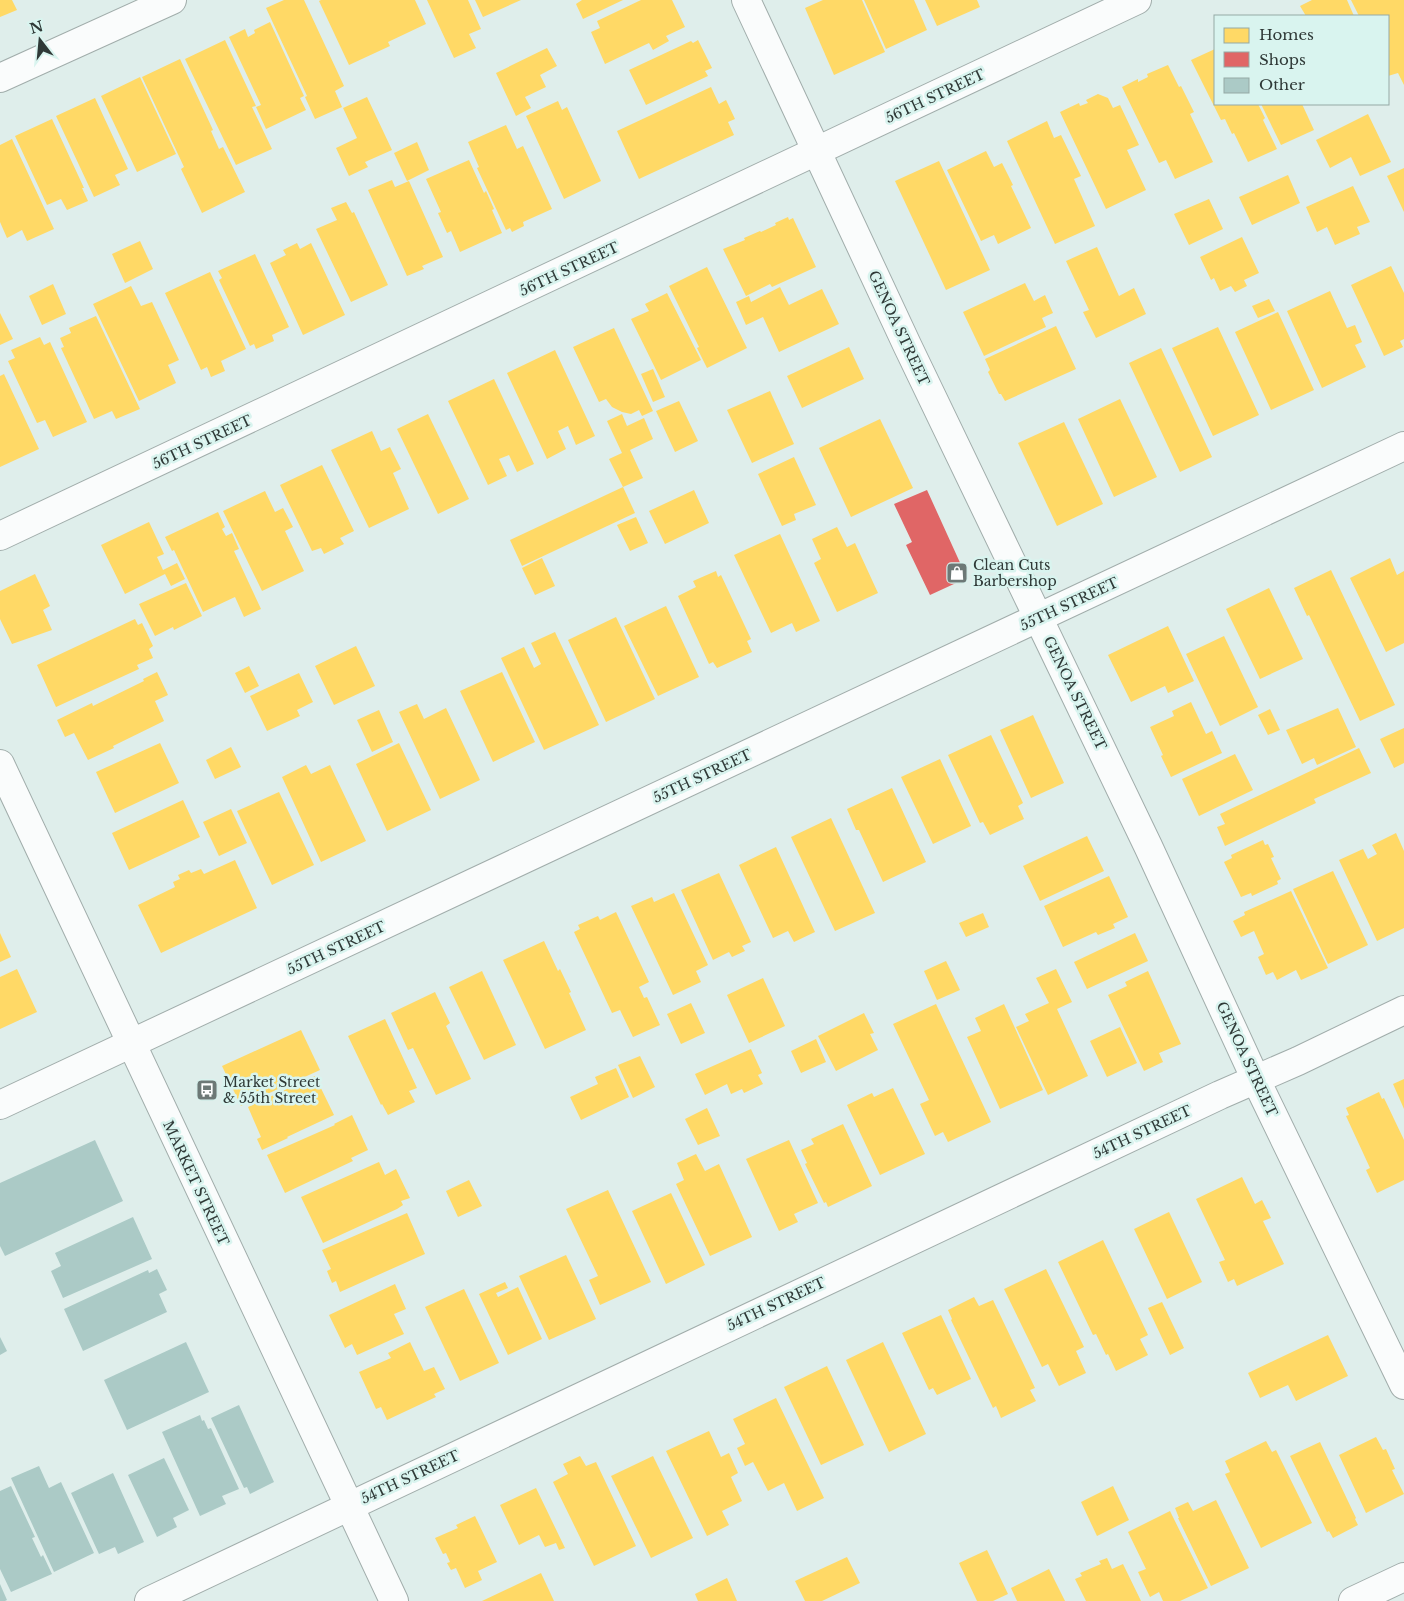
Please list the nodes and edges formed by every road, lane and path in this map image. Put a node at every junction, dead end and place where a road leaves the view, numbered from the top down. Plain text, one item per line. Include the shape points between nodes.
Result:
1 (172, 0) edge
2 (746, 0) edge
3 (1137, 0) edge
4 (0, 78) edge
5 (816, 152) junction
6 (1404, 446) edge
7 (0, 536) edge
8 (1039, 618) junction
9 (0, 764) edge
10 (1404, 1010) edge
11 (131, 1043) junction
12 (1256, 1080) junction
13 (0, 1105) edge
14 (1404, 1385) edge
15 (349, 1505) junction
16 (1404, 1577) edge
17 (149, 1601) edge
18 (394, 1601) edge
19 (1353, 1601) edge

1 - 4 street
2 - 5 street, GENOA STREET
3 - 5 street, 56TH STREET
5 - 7 street, 56TH STREET
5 - 8 street, GENOA STREET
6 - 8 street, 55TH STREET
8 - 11 street, 55TH STREET
8 - 12 street, GENOA STREET
9 - 11 street, MARKET STREET
10 - 12 street, 54TH STREET
11 - 13 street, 55TH STREET
11 - 15 street, MARKET STREET
12 - 14 street, GENOA STREET
12 - 15 street, 54TH STREET
15 - 17 street, 54TH STREET
15 - 18 street, MARKET STREET
16 - 19 street

